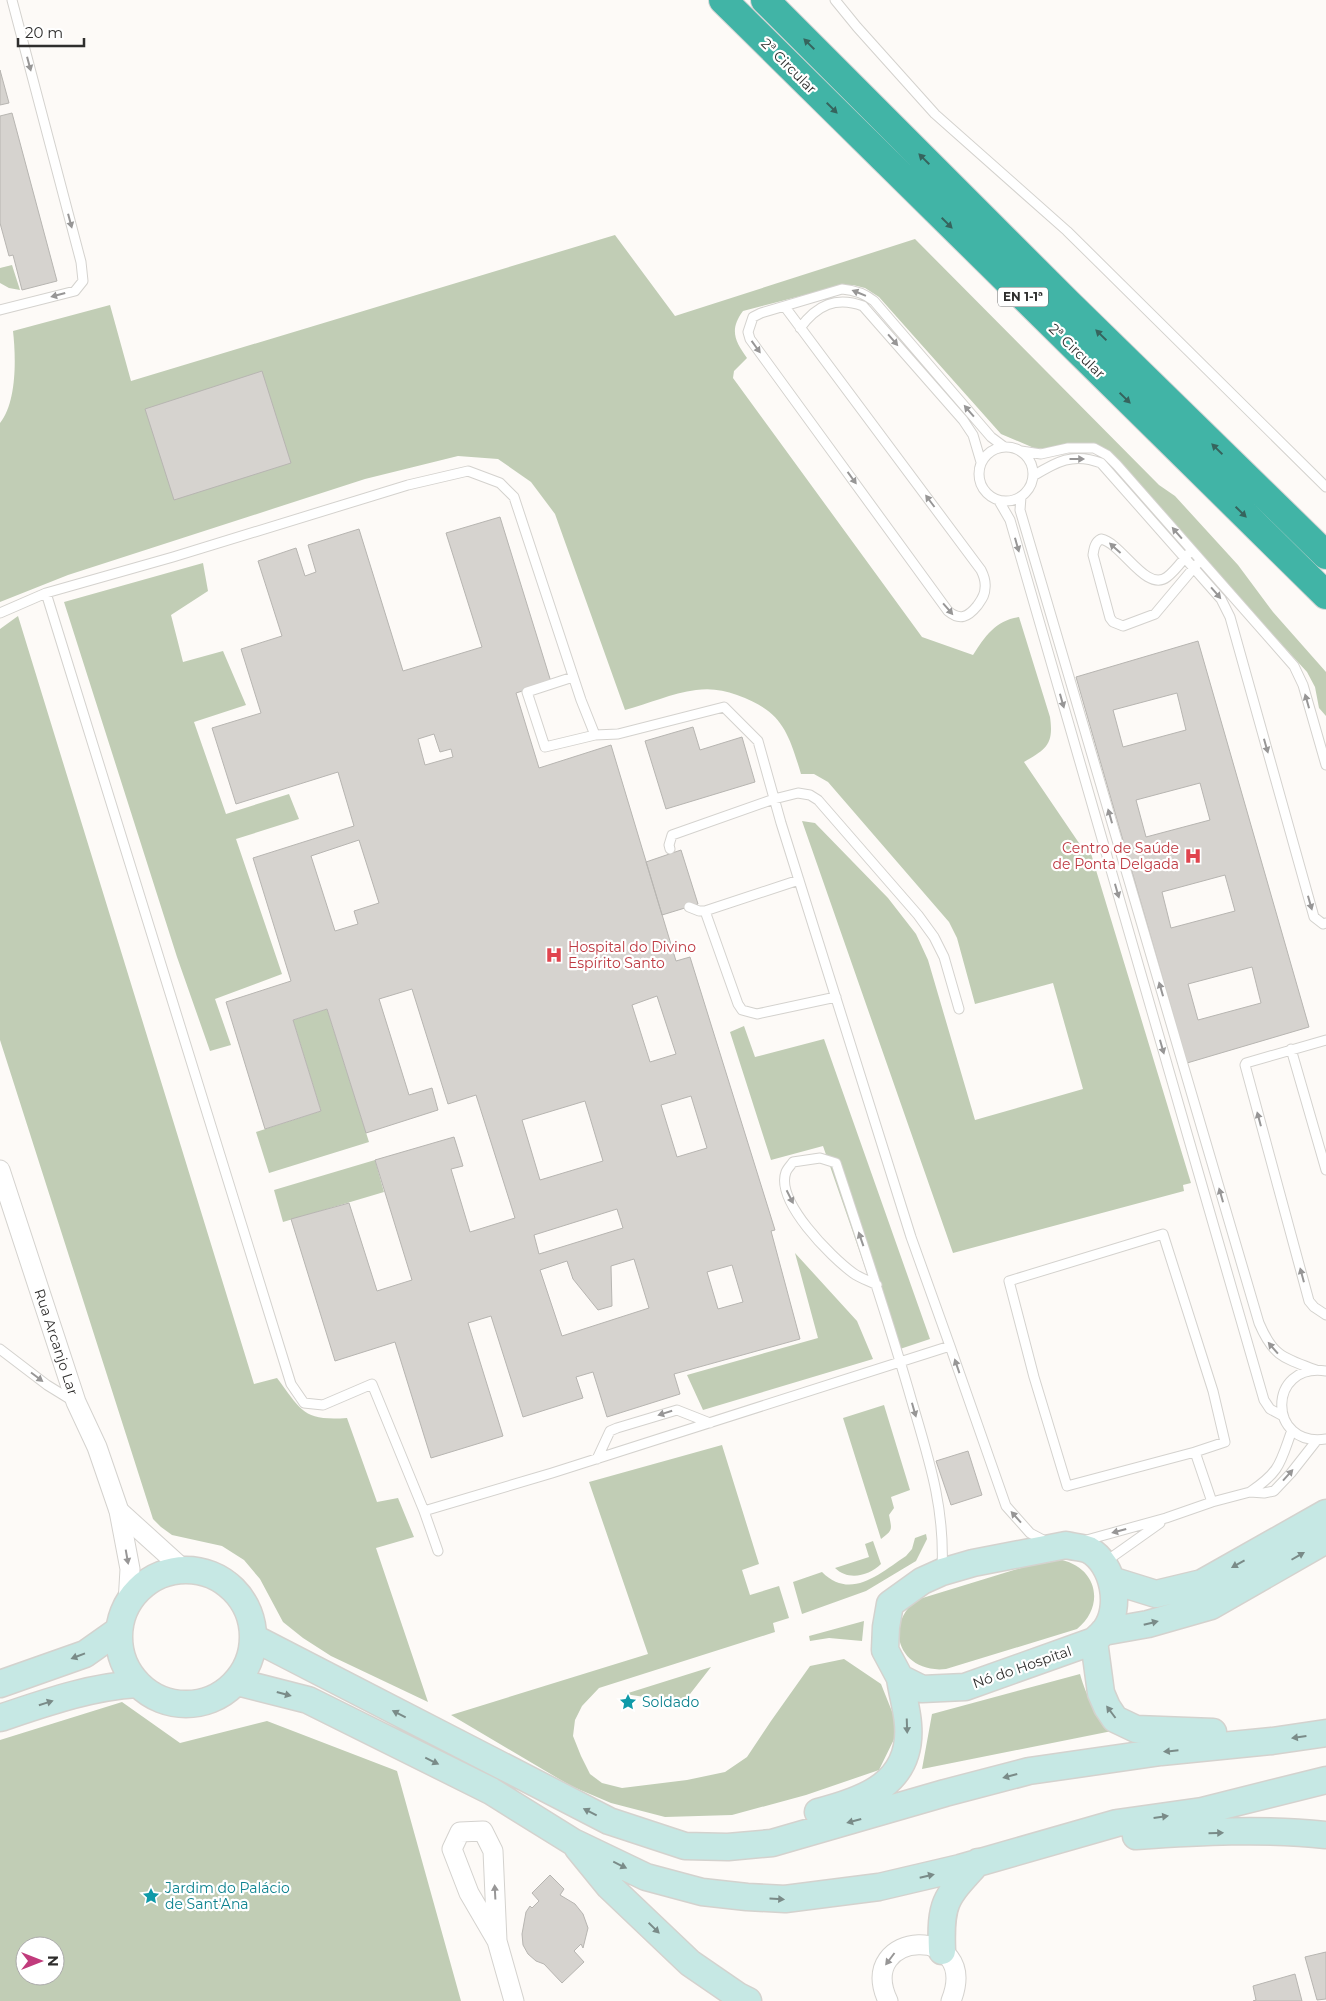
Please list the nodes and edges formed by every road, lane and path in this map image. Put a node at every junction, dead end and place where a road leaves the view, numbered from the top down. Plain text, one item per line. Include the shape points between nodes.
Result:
1 (12, 0) edge
2 (723, 0) edge
3 (765, 0) edge
4 (835, 0) edge
5 (785, 307) junction
6 (0, 310) edge
7 (800, 328) junction
8 (1003, 446) junction
9 (1021, 451) junction
10 (980, 462) junction
11 (1033, 476) junction
12 (1326, 487) edge
13 (1021, 497) junction
14 (999, 501) junction
15 (1192, 550) junction
16 (1326, 555) edge
17 (1185, 558) junction
18 (1201, 560) junction
19 (1194, 568) junction
20 (46, 593) junction
21 (1326, 595) edge
22 (0, 613) edge
23 (573, 677) junction
24 (596, 735) junction
25 (1326, 765) edge
26 (774, 799) junction
27 (670, 850) dead end
28 (799, 880) junction
29 (689, 907) dead end
30 (705, 911) junction
31 (1326, 923) edge
32 (836, 997) junction
33 (959, 1009) dead end
34 (1326, 1040) edge
35 (1290, 1049) junction
36 (0, 1170) edge
37 (1326, 1170) edge
38 (877, 1285) junction
39 (1326, 1315) edge
40 (950, 1346) junction
41 (0, 1349) edge
42 (901, 1363) junction
43 (1316, 1370) junction
44 (1326, 1371) edge
45 (76, 1402) junction
46 (1283, 1416) junction
47 (710, 1423) junction
48 (1292, 1430) junction
49 (1321, 1440) edge
50 (1196, 1452) junction
51 (597, 1459) junction
52 (1250, 1492) junction
53 (1212, 1502) junction
54 (119, 1511) junction
55 (424, 1511) junction
56 (1326, 1514) edge
57 (1166, 1518) junction
58 (1326, 1540) edge
59 (1060, 1546) junction
60 (438, 1551) dead end
61 (183, 1569) junction
62 (942, 1572) junction
63 (1107, 1572) junction
64 (128, 1603) junction
65 (119, 1630) junction
66 (1098, 1637) junction
67 (254, 1638) junction
68 (900, 1678) junction
69 (237, 1682) junction
70 (0, 1684) edge
71 (137, 1684) junction
72 (0, 1718) edge
73 (1326, 1733) edge
74 (1272, 1741) junction
75 (1326, 1780) edge
76 (1326, 1834) edge
77 (572, 1842) junction
78 (1045, 1843) junction
79 (685, 1846) junction
80 (978, 1862) junction
81 (497, 1941) junction
82 (942, 1951) junction
83 (514, 2001) edge
84 (748, 2001) edge
85 (888, 2001) edge
86 (951, 2001) edge

1 -> 6 lane via 81,262 82,281 75,291
2 -> 21 highway, 2ª Circular / EN 1-1ª
16 -> 3 highway, 2ª Circular / EN 1-1ª
4 - 12 lane via 935,114 1067,230
5 - 7 lane
5 -> 7 lane via 753,317 748,332 750,339 948,611 955,617 970,615 984,596 981,570
8 -> 5 lane via 866,295 842,289
7 -> 10 lane via 817,309 841,301 863,306 963,420 973,435
8 - 9 lane
8 - 10 lane via 994,449
9 - 11 lane via 1032,466
15 -> 9 lane via 1117,465 1099,450 1076,447 1041,454
10 - 14 lane via 978,472 983,490
11 - 13 lane via 1031,485
11 -> 17 lane via 1066,459 1101,463
13 - 14 lane via 1009,502
43 -> 13 lane via 1279,1355 1259,1323 1020,510
14 -> 46 lane via 1010,520 1264,1400 1270,1410
15 - 17 lane
15 - 18 lane
17 - 19 lane
17 -> 19 lane via 1168,577 1155,580 1146,577 1110,542 1098,541 1094,555 1113,622 1123,626 1155,614
18 - 19 lane
25 -> 18 lane via 1294,666
19 -> 31 lane via 1221,599 1230,617 1314,917 1318,922
20 - 22 lane
20 - 23 lane via 408,485 468,472 500,483 514,497
20 - 55 lane via 291,1384 304,1403 323,1405 372,1384
23 - 24 lane
23 - 24 lane via 527,692 545,746
24 - 26 lane via 618,734 724,707 758,741
26 - 27 lane via 672,835
26 - 28 lane
26 - 33 lane via 798,793 810,795 824,808 934,936 944,957
28 - 30 lane
28 - 32 lane
29 - 30 lane
30 - 32 lane via 742,1010 757,1014
32 - 40 lane via 908,1228
34 - 35 lane
35 - 37 lane
39 -> 35 lane via 1309,1301 1245,1065
36 - 45 street, Rua Arcanjo Lar
38 -> 38 lane via 836,1163 820,1158 792,1162 786,1172 786,1189 803,1224 833,1257 854,1274
38 - 42 lane
40 - 42 lane
59 -> 40 lane via 1030,1533 1006,1506
41 -> 45 lane via 47,1385
42 - 47 lane
42 -> 62 lane via 936,1487 943,1542
43 - 44 lane
43 - 46 lane via 1300,1374 1288,1385 1282,1394
45 - 54 street, Rua Arcanjo Lar via 97,1447
46 - 48 lane
47 - 51 lane
47 -> 51 lane via 677,1410 617,1428 610,1431
48 - 49 lane via 1306,1439
48 - 52 lane via 1278,1468
52 -> 49 lane via 1274,1491
50 - 50 lane via 1225,1442 1213,1391 1163,1234 1009,1281 1067,1486
50 - 53 lane
51 - 55 lane
52 - 53 lane
53 - 57 lane
54 - 61 street
54 -> 64 street, Rua Arcanjo Lar via 130,1569
55 - 60 lane
56 -> 63 main road via 1202,1583 1156,1594
57 -> 59 lane
57 - 63 lane
66 -> 58 main road, Nó do Hospital via 1211,1606
59 - 62 main road
59 - 63 main road via 1089,1550
61 - 64 main road via 161,1574 142,1586
61 - 67 main road via 205,1572 225,1581 240,1596 250,1616
62 - 68 main road via 922,1581 890,1604 885,1650
63 - 66 main road via 1114,1599 1111,1618
64 - 65 main road
65 -> 70 main road via 85,1654
65 - 71 main road via 120,1650 126,1668
66 - 68 main road, Nó do Hospital via 965,1687 922,1689
74 -> 66 main road via 1260,1729 1201,1733 1136,1729 1115,1719 1101,1693
67 - 69 main road via 252,1654
79 -> 67 main road via 609,1821
68 -> 79 main road via 908,1724 907,1744 903,1762 888,1783 864,1798 832,1809 747,1831 707,1836
69 - 71 main road via 220,1696 199,1704 176,1704 155,1698
69 -> 77 main road via 308,1700 491,1791
72 -> 71 main road via 75,1694
73 -> 74 main road
74 -> 79 main road via 1161,1752 1029,1771 772,1843
78 -> 75 main road via 1117,1823 1202,1811
78 -> 76 main road via 1178,1833
77 -> 80 main road via 646,1878 702,1892 785,1899 879,1887
77 -> 84 main road via 609,1886 690,1963
78 - 80 main road
80 - 82 main road via 953,1889 944,1905
81 -> 81 street via 493,1851 483,1831 460,1832 452,1849 469,1893
81 - 83 street
82 -> 85 street via 914,1943 899,1949 888,1960 882,1975 882,1990
82 - 86 street via 956,1974 956,1988

